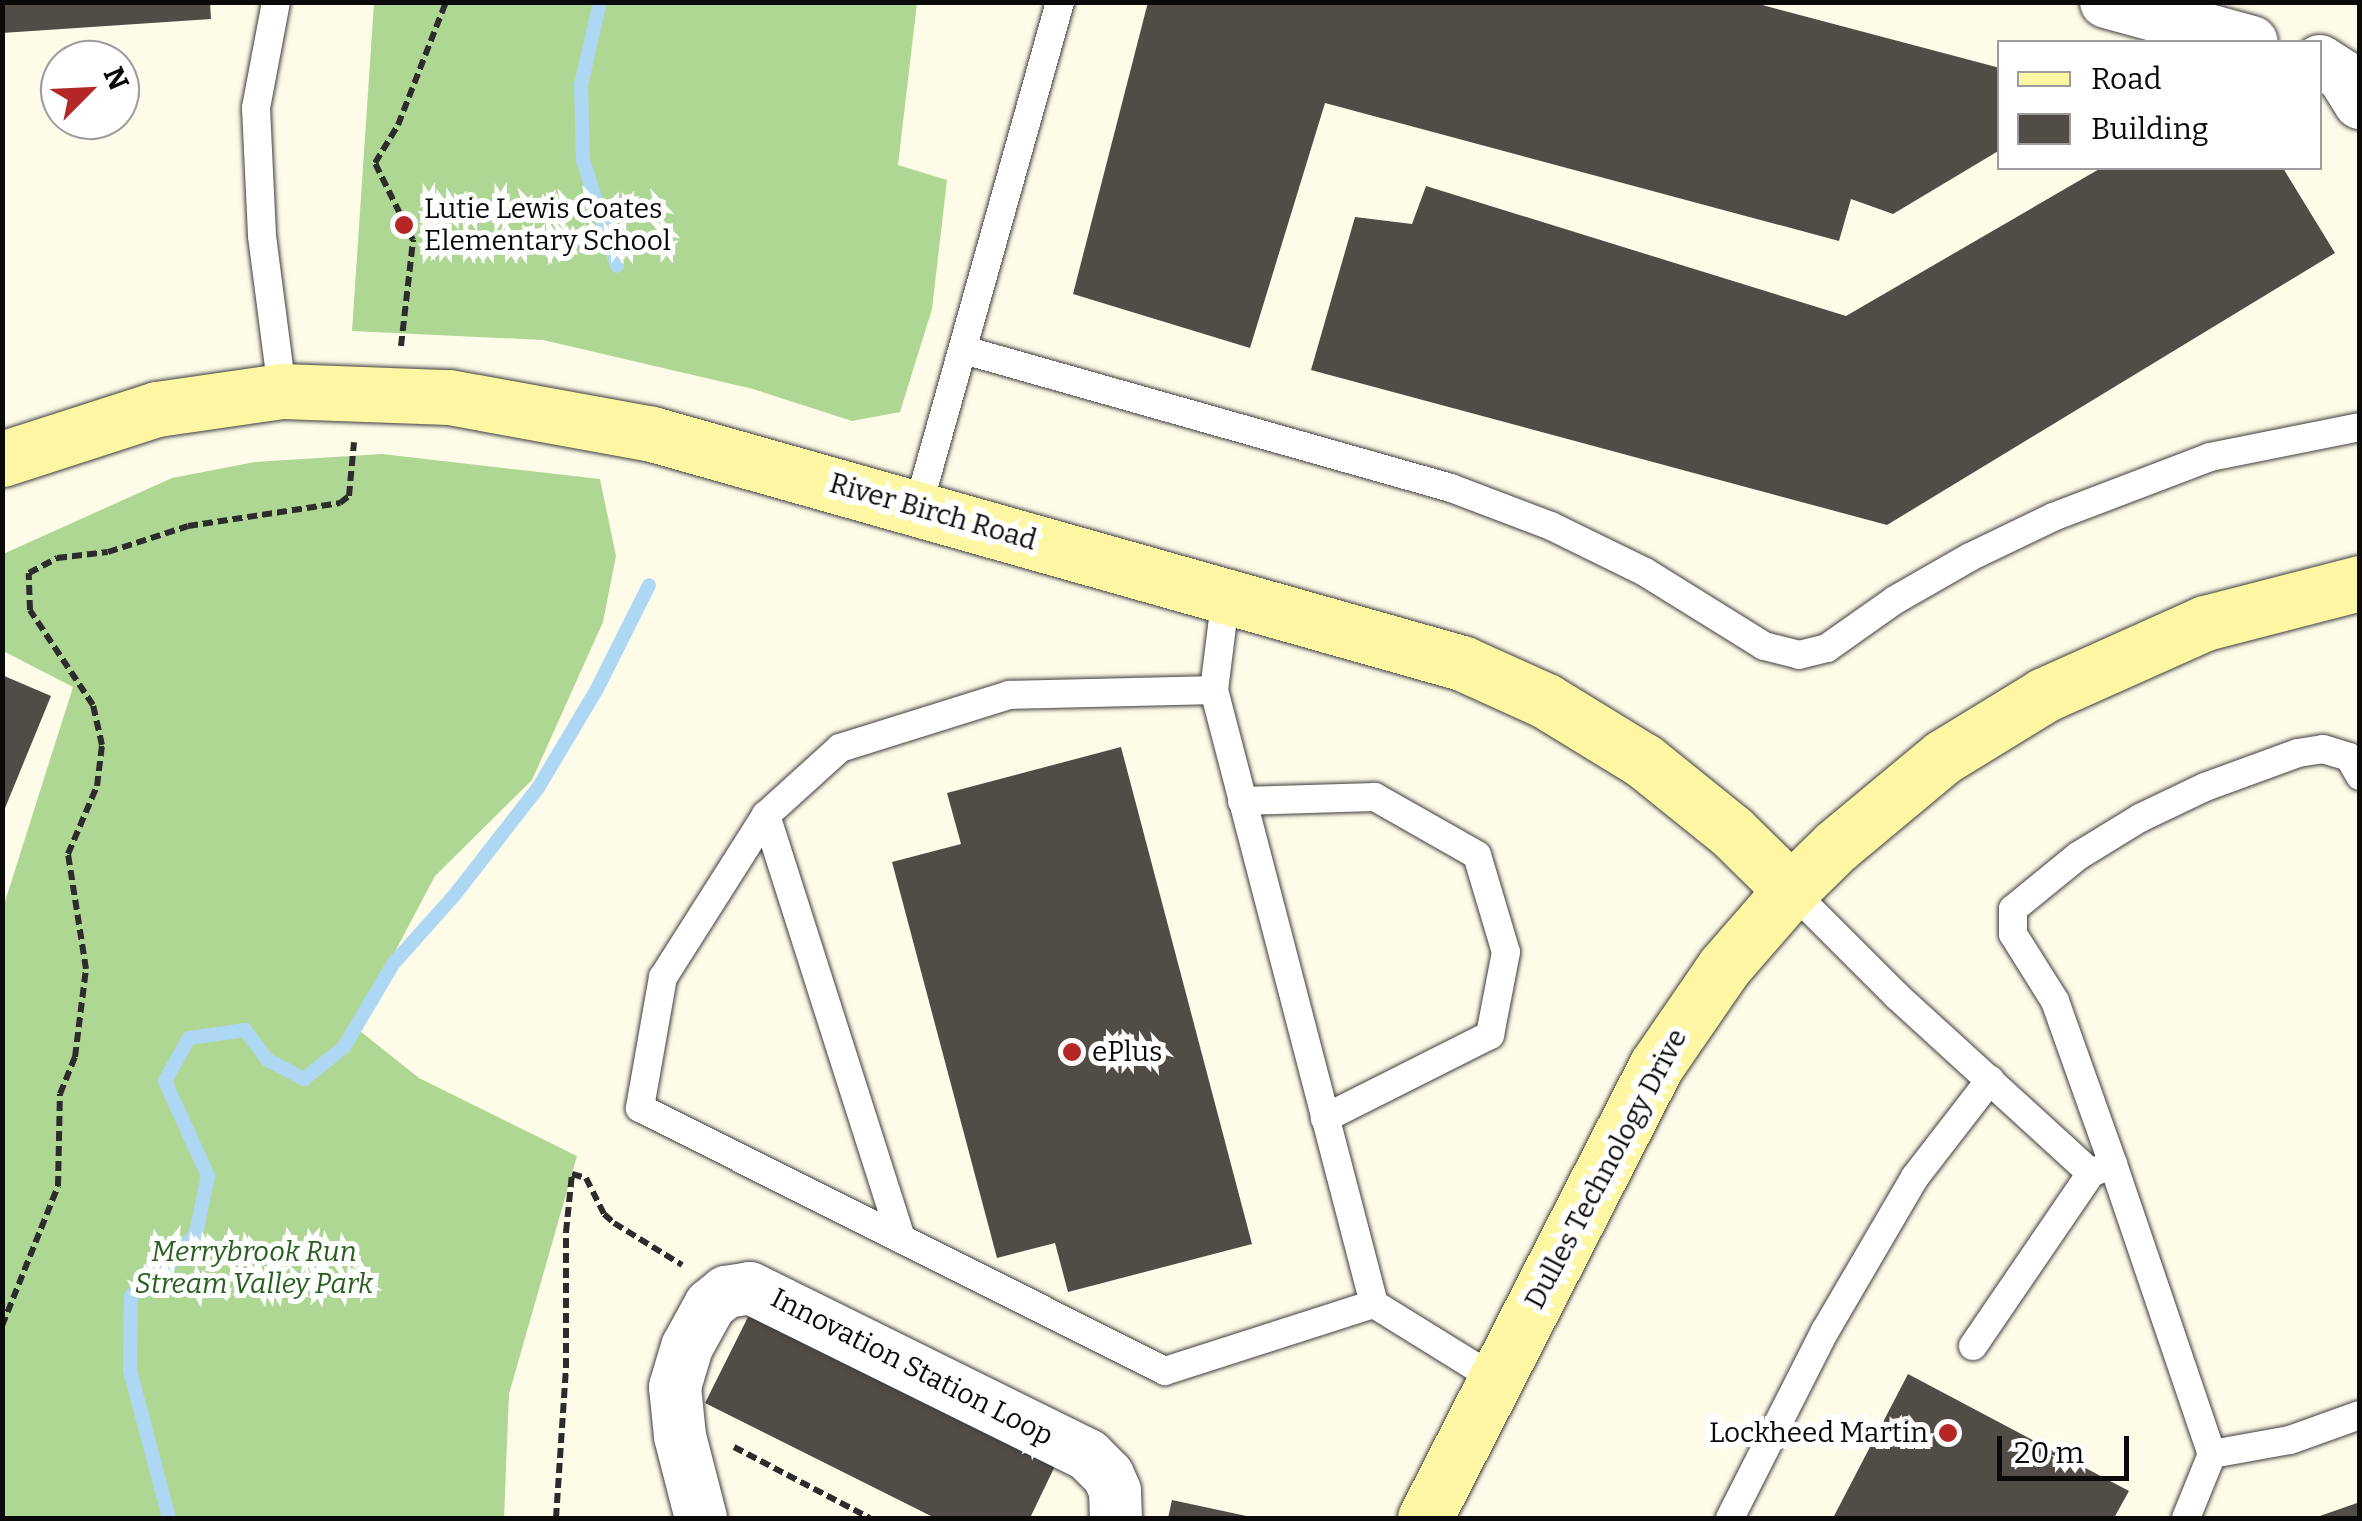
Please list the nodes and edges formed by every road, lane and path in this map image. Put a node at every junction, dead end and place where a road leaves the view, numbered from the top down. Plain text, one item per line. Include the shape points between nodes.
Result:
1 (276, 2) edge
2 (446, 2) edge
3 (1060, 2) edge
4 (2106, 2) edge
5 (2245, 40) edge
6 (2322, 62) edge
7 (2360, 103) edge
8 (964, 350) junction
9 (282, 391) junction
10 (378, 393) junction
11 (2360, 427) edge
12 (2, 460) edge
13 (918, 507) junction
14 (2360, 583) edge
15 (1226, 594) junction
16 (1214, 690) junction
17 (2360, 776) edge
18 (1242, 801) junction
19 (766, 815) junction
20 (1791, 890) junction
21 (1990, 1080) junction
22 (1325, 1118) junction
23 (2102, 1168) junction
24 (901, 1238) junction
25 (689, 1278) dead end
26 (1374, 1304) junction
27 (2, 1326) edge
28 (1973, 1346) dead end
29 (1495, 1379) junction
30 (2360, 1415) edge
31 (720, 1438) dead end
32 (2212, 1454) junction
33 (556, 1518) edge
34 (701, 1518) edge
35 (870, 1518) edge
36 (1116, 1518) edge
37 (1425, 1518) edge
38 (1730, 1518) edge
39 (2186, 1518) edge

1 - 9 lane via 256,108 262,236
2 - 10 path via 398,125 375,162 413,240 402,317
3 - 8 lane
4 - 5 street
6 - 7 street via 2343,76
8 - 11 lane via 1450,488 1550,526 1645,572 1764,646 1799,655 1827,648 1925,582 2054,517 2210,457
8 - 13 lane
9 - 10 street, River Birch Road
9 - 12 street, River Birch Road via 157,409
10 - 13 street, River Birch Road via 449,397 652,434
10 - 27 path via 349,496 340,503 188,526 108,552 57,558 29,572 30,610 94,704 102,745 97,786 68,854 86,969 75,1057 60,1094 58,1186
13 - 15 street, River Birch Road
14 - 20 street, Dulles Technology Drive via 2205,624 2044,695 1944,758
15 - 16 lane
15 - 20 street, River Birch Road via 1430,652 1546,701 1690,796
16 - 18 lane
16 - 19 lane via 1008,695 840,748
17 - 23 lane via 2349,756 2323,749 2204,788 2078,856 2013,908 2013,934 2055,1001
18 - 22 lane
18 - 22 lane via 1375,798 1477,855 1506,952 1490,1035
19 - 24 lane
19 - 24 lane via 663,977 640,1108
20 - 21 lane
20 - 29 street, Dulles Technology Drive via 1724,967 1656,1066
21 - 23 lane
21 - 38 lane via 1915,1177 1825,1331
22 - 26 lane
23 - 28 lane
23 - 32 lane
24 - 26 lane via 1165,1371
25 - 33 path via 684,1267 604,1214 586,1178 572,1174
26 - 29 lane
29 - 37 street, Dulles Technology Drive
30 - 32 lane via 2290,1440
31 - 35 path
32 - 39 lane
34 - 36 street, Innovation Station Loop via 675,1387 710,1305 726,1292 750,1288 1088,1456 1115,1491

